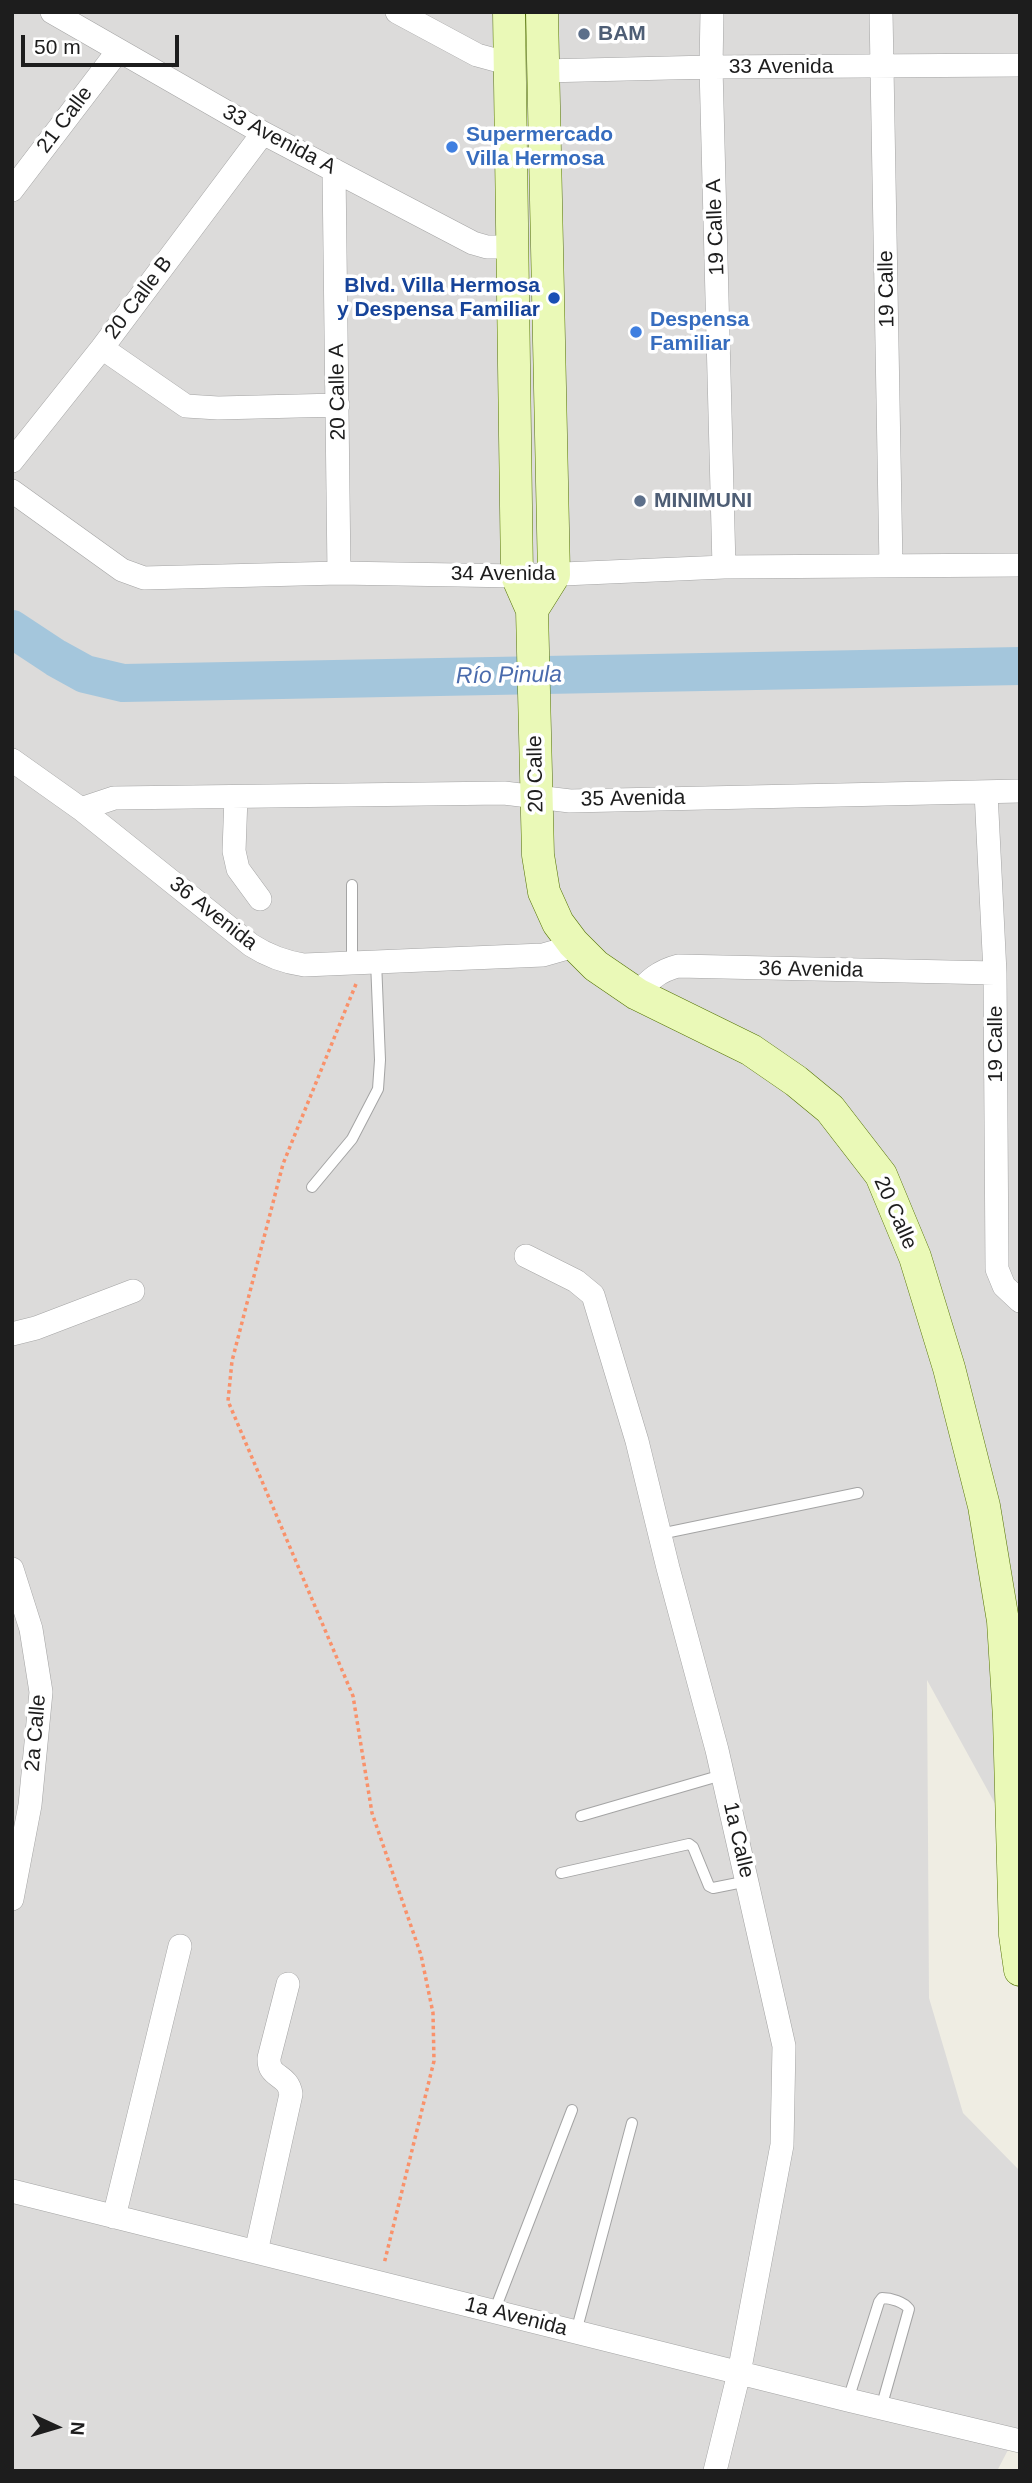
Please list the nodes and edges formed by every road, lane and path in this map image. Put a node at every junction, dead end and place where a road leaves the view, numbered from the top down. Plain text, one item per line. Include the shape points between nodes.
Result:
1 (51, 12) edge
2 (397, 12) edge
3 (509, 12) edge
4 (542, 12) edge
5 (712, 12) edge
6 (881, 12) edge
7 (118, 51) junction
8 (510, 64) junction
9 (1020, 65) edge
10 (711, 67) junction
11 (881, 67) junction
12 (542, 71) junction
13 (263, 133) junction
14 (544, 143) junction
15 (334, 170) junction
16 (12, 190) edge
17 (512, 247) junction
18 (102, 348) junction
19 (338, 405) junction
20 (12, 461) edge
21 (12, 491) edge
22 (1020, 565) edge
23 (891, 566) junction
24 (724, 567) junction
25 (339, 573) junction
26 (554, 575) junction
27 (517, 576) junction
28 (533, 624) junction
29 (12, 760) edge
30 (1020, 791) edge
31 (986, 792) junction
32 (236, 797) junction
33 (537, 797) junction
34 (81, 810) junction
35 (352, 885) dead end
36 (260, 899) dead end
37 (573, 943) junction
38 (364, 962) junction
39 (995, 973) junction
40 (637, 995) junction
41 (312, 1188) dead end
42 (526, 1256) dead end
43 (133, 1291) dead end
44 (1015, 1297) edge
45 (12, 1334) edge
46 (858, 1493) dead end
47 (660, 1534) junction
48 (12, 1569) edge
49 (19, 1611) edge
50 (722, 1775) junction
51 (581, 1816) dead end
52 (561, 1873) dead end
53 (748, 1881) junction
54 (12, 1899) edge
55 (180, 1946) dead end
56 (1020, 1970) edge
57 (288, 1984) dead end
58 (572, 2110) dead end
59 (632, 2123) dead end
60 (12, 2191) edge
61 (114, 2217) junction
62 (256, 2252) junction
63 (380, 2283) junction
64 (494, 2312) junction
65 (576, 2332) junction
66 (739, 2373) junction
67 (848, 2400) junction
68 (881, 2408) junction
69 (1020, 2441) edge
70 (715, 2471) edge

1 - 7 street, 33 Avenida A
2 - 8 street via 477,55
3 - 8 main road, 20 Calle
4 - 12 main road
5 - 10 street, 19 Calle A
6 - 11 street, 19 Calle
7 - 13 street, 33 Avenida A
7 - 16 street, 21 Calle
8 - 14 main road via 528,72
8 - 17 main road, 20 Calle
9 - 11 street, 33 Avenida
10 - 11 street, 33 Avenida
10 - 12 street, 33 Avenida
10 - 24 street, 19 Calle A
11 - 23 street, 19 Calle
12 - 14 main road
13 - 15 street, 33 Avenida A
13 - 18 street, 20 Calle B
14 - 26 main road
15 - 17 street, 33 Avenida A via 473,243
15 - 19 street, 20 Calle A
17 - 27 main road, 20 Calle
18 - 19 street via 186,405
18 - 20 street, 20 Calle B
19 - 25 street, 20 Calle A
21 - 25 street, 34 Avenida via 122,570 144,578
22 - 23 street, 34 Avenida
23 - 24 street, 34 Avenida
24 - 26 street, 34 Avenida
25 - 27 street, 34 Avenida
26 - 27 street, 34 Avenida
26 - 28 main road
27 - 28 main road, 20 Calle
28 - 33 main road, 20 Calle
29 - 34 street, 36 Avenida
30 - 31 street, 35 Avenida
31 - 33 street, 35 Avenida via 570,801
31 - 39 street, 19 Calle
32 - 33 street, 35 Avenida via 504,793
32 - 34 street, 35 Avenida via 114,799
32 - 36 street via 234,851 239,869
33 - 37 main road, 20 Calle via 544,892
34 - 38 street, 36 Avenida via 267,955 304,965
35 - 38 lane
37 - 38 street, 36 Avenida via 543,955
37 - 40 main road, 20 Calle
38 - 41 lane via 380,1060 378,1089 352,1139
38 - 63 path via 283,1164 232,1361 228,1401 353,1696 372,1813 421,1955 433,2013 433,2061
39 - 40 street, 36 Avenida via 678,966 649,979
39 - 44 street, 19 Calle via 998,1269
40 - 56 main road, 20 Calle via 751,1050 830,1110 881,1175 915,1257 984,1506 1003,1621
42 - 47 street, 1a Calle via 576,1280 593,1295
43 - 45 street
46 - 47 lane
47 - 50 street, 1a Calle
48 - 49 street, 2a Calle
49 - 54 street, 2a Calle via 31,1629 41,1692 30,1805
50 - 51 lane
50 - 53 street, 1a Calle
52 - 53 lane via 689,1844 709,1886
53 - 66 street, 1a Calle via 784,2046 782,2145
55 - 61 street
57 - 62 street via 269,2067 290,2085 291,2094
58 - 64 lane
59 - 65 lane
60 - 61 street, 1a Avenida
61 - 62 street, 1a Avenida
62 - 63 street, 1a Avenida
63 - 64 street, 1a Avenida
64 - 65 street, 1a Avenida
65 - 66 street, 1a Avenida
66 - 67 street, 1a Avenida
66 - 70 street, 1a Calle
67 - 68 street, 1a Avenida
67 - 68 lane via 879,2302 888,2298 909,2309
68 - 69 street, 1a Avenida

